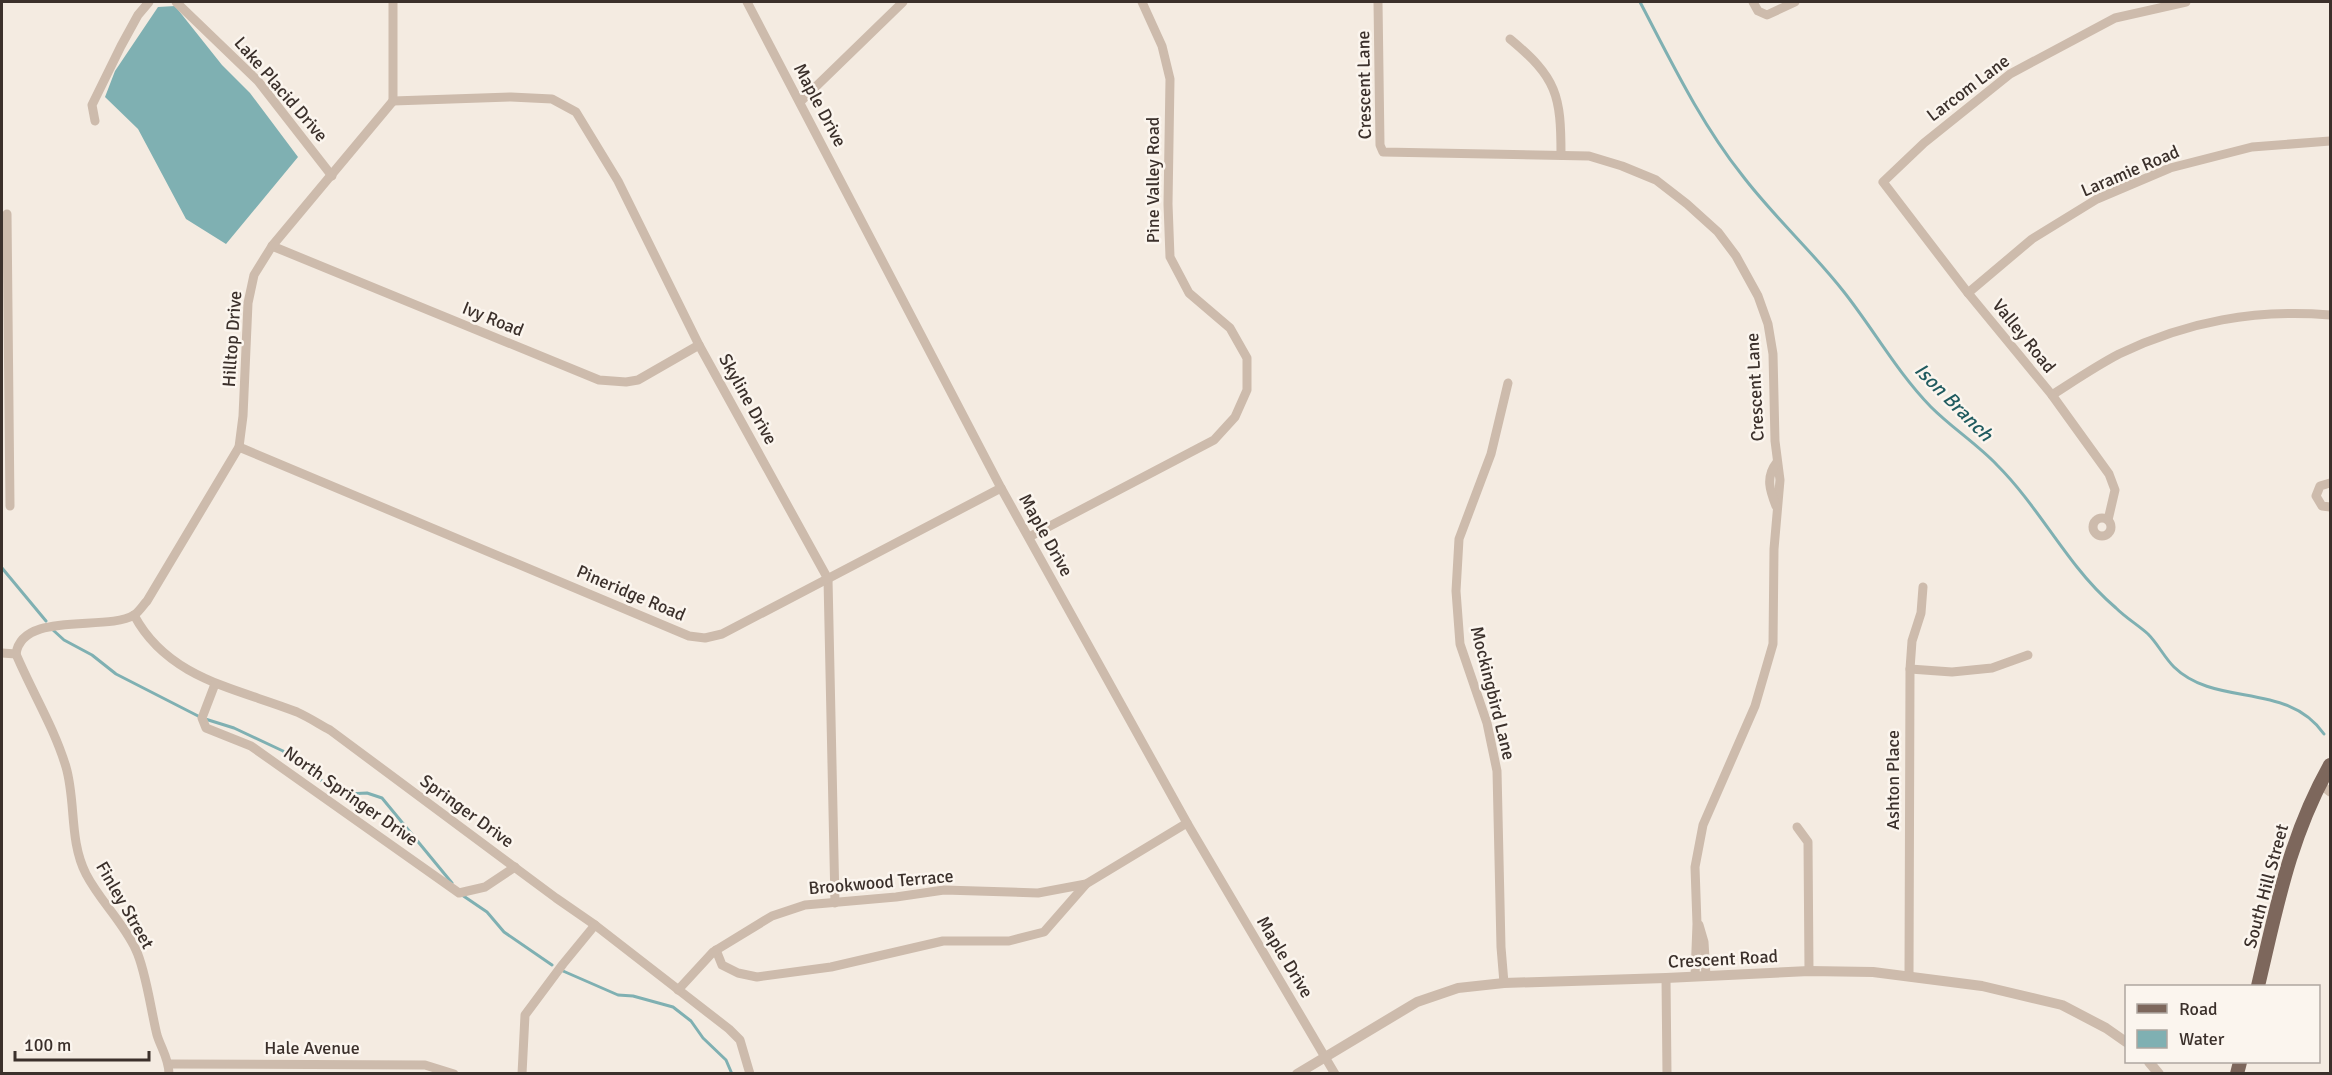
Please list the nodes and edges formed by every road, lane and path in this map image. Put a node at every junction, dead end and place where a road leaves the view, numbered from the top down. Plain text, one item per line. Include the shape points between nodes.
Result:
1 (149, 2) edge
2 (176, 2) edge
3 (393, 2) edge
4 (747, 2) edge
5 (903, 2) edge
6 (1142, 2) edge
7 (1378, 2) edge
8 (1753, 2) edge
9 (1795, 2) edge
10 (2186, 2) edge
11 (1510, 39) dead end
12 (393, 100) junction
13 (800, 102) junction
14 (95, 121) dead end
15 (2331, 141) edge
16 (1560, 155) junction
17 (332, 176) junction
18 (1883, 182) joint
19 (8, 214) dead end
20 (272, 246) junction
21 (1968, 293) junction
22 (4, 297) edge
23 (2331, 315) edge
24 (699, 345) junction
25 (1508, 383) dead end
26 (2052, 395) junction
27 (239, 447) junction
28 (2331, 483) edge
29 (1001, 488) junction
30 (10, 506) dead end
31 (2331, 507) edge
32 (2108, 520) dead end
33 (1029, 537) junction
34 (828, 579) junction
35 (1923, 587) dead end
36 (134, 615) junction
37 (2, 653) edge
38 (16, 654) junction
39 (2028, 655) dead end
40 (1910, 669) junction
41 (215, 684) junction
42 (2331, 765) edge
43 (2325, 788) edge
44 (1186, 823) junction
45 (1797, 827) dead end
46 (515, 867) junction
47 (1086, 884) junction
48 (835, 903) junction
49 (595, 925) junction
50 (716, 950) junction
51 (1809, 971) junction
52 (1701, 976) junction
53 (1909, 976) junction
54 (1666, 978) junction
55 (1504, 983) junction
56 (2258, 985) edge
57 (678, 990) junction
58 (2125, 1041) edge
59 (1325, 1057) junction
60 (169, 1069) edge
61 (355, 1069) edge
62 (454, 1074) edge
63 (522, 1074) edge
64 (750, 1074) edge
65 (1297, 1074) edge
66 (1335, 1074) edge
67 (1667, 1074) edge

1 - 14 street via 138,15 92,105
2 - 17 street, Lake Placid Drive via 258,81
3 - 12 street
4 - 13 street, Maple Drive
5 - 13 street
6 - 33 street, Pine Valley Road via 1162,46 1170,79 1170,257 1189,293 1230,328 1247,358 1247,390 1235,417 1214,440
7 - 16 street, Crescent Lane via 1383,152
8 - 9 street via 1758,11 1767,15
10 - 18 street, Larcom Lane via 2115,18 2010,74 1924,143
11 - 16 street via 1547,75 1557,97
12 - 17 street, Hilltop Drive
12 - 24 street, Skyline Drive via 552,99 576,112 618,181
13 - 29 street, Maple Drive
15 - 21 street, Laramie Road via 2252,147 2170,168 2097,199 2031,239
16 - 52 street, Crescent Lane via 1589,156 1622,166 1656,180 1687,204 1718,232 1736,256 1768,324 1780,480 1773,644 1755,706 1703,825 1695,867 1696,917 1704,942
17 - 20 street, Hilltop Drive
18 - 21 street, Valley Road
19 - 22 street
20 - 24 street, Ivy Road via 599,380 638,380
20 - 27 street, Hilltop Drive via 254,276 248,303
21 - 26 street, Valley Road
22 - 30 street
23 - 26 street via 2249,314 2189,327 2119,355
24 - 34 street, Skyline Drive
25 - 55 street, Mockingbird Lane via 1491,454 1459,539 1456,591 1460,644 1487,723 1497,771
26 - 32 street, Valley Road via 2109,474 2115,490
27 - 34 street, Pineridge Road via 689,636 722,634
27 - 36 street, Hilltop Drive via 147,601
28 - 31 street via 2320,486 2316,496 2322,506
29 - 33 street, Maple Drive
29 - 34 street, Pineridge Road
33 - 44 street, Maple Drive
34 - 48 street, Skyline Drive
35 - 40 street, Ashton Place
36 - 38 street via 26,634
36 - 41 street, Springer Drive via 173,659
37 - 38 street
38 - 60 street, Finley Street via 67,769 78,853 86,874 137,952
39 - 40 street via 1992,668 1952,672
40 - 53 street, Ashton Place
41 - 46 street, Springer Drive via 299,713 330,730
41 - 46 street, North Springer Drive via 202,718 206,728 252,746 459,893 485,887
42 - 43 main road, South Hill Street
43 - 56 main road, South Hill Street via 2300,826 2286,866
44 - 47 street, Brookwood Terrace
44 - 59 street, Maple Drive
45 - 51 street via 1808,842
46 - 49 street, Springer Drive
47 - 48 street, Brookwood Terrace via 1038,893 944,890
47 - 50 street via 1044,932 1009,941 943,941 831,967 756,977 722,965
48 - 50 street, Brookwood Terrace via 805,906 772,916
49 - 57 street, Springer Drive
49 - 63 street via 525,1015
50 - 57 street, Brookwood Terrace
51 - 52 street, Crescent Road
51 - 53 street, Crescent Road
52 - 54 street, Crescent Road
53 - 58 street, Crescent Road via 1982,986 2062,1005
54 - 55 street, Crescent Road
54 - 67 street
55 - 59 street, Crescent Road via 1458,988 1417,1002
57 - 64 street, Springer Drive via 740,1040
59 - 65 street, Crescent Road
59 - 66 street, Maple Drive
60 - 61 street, Hale Avenue
61 - 62 street, Hale Avenue via 425,1065

